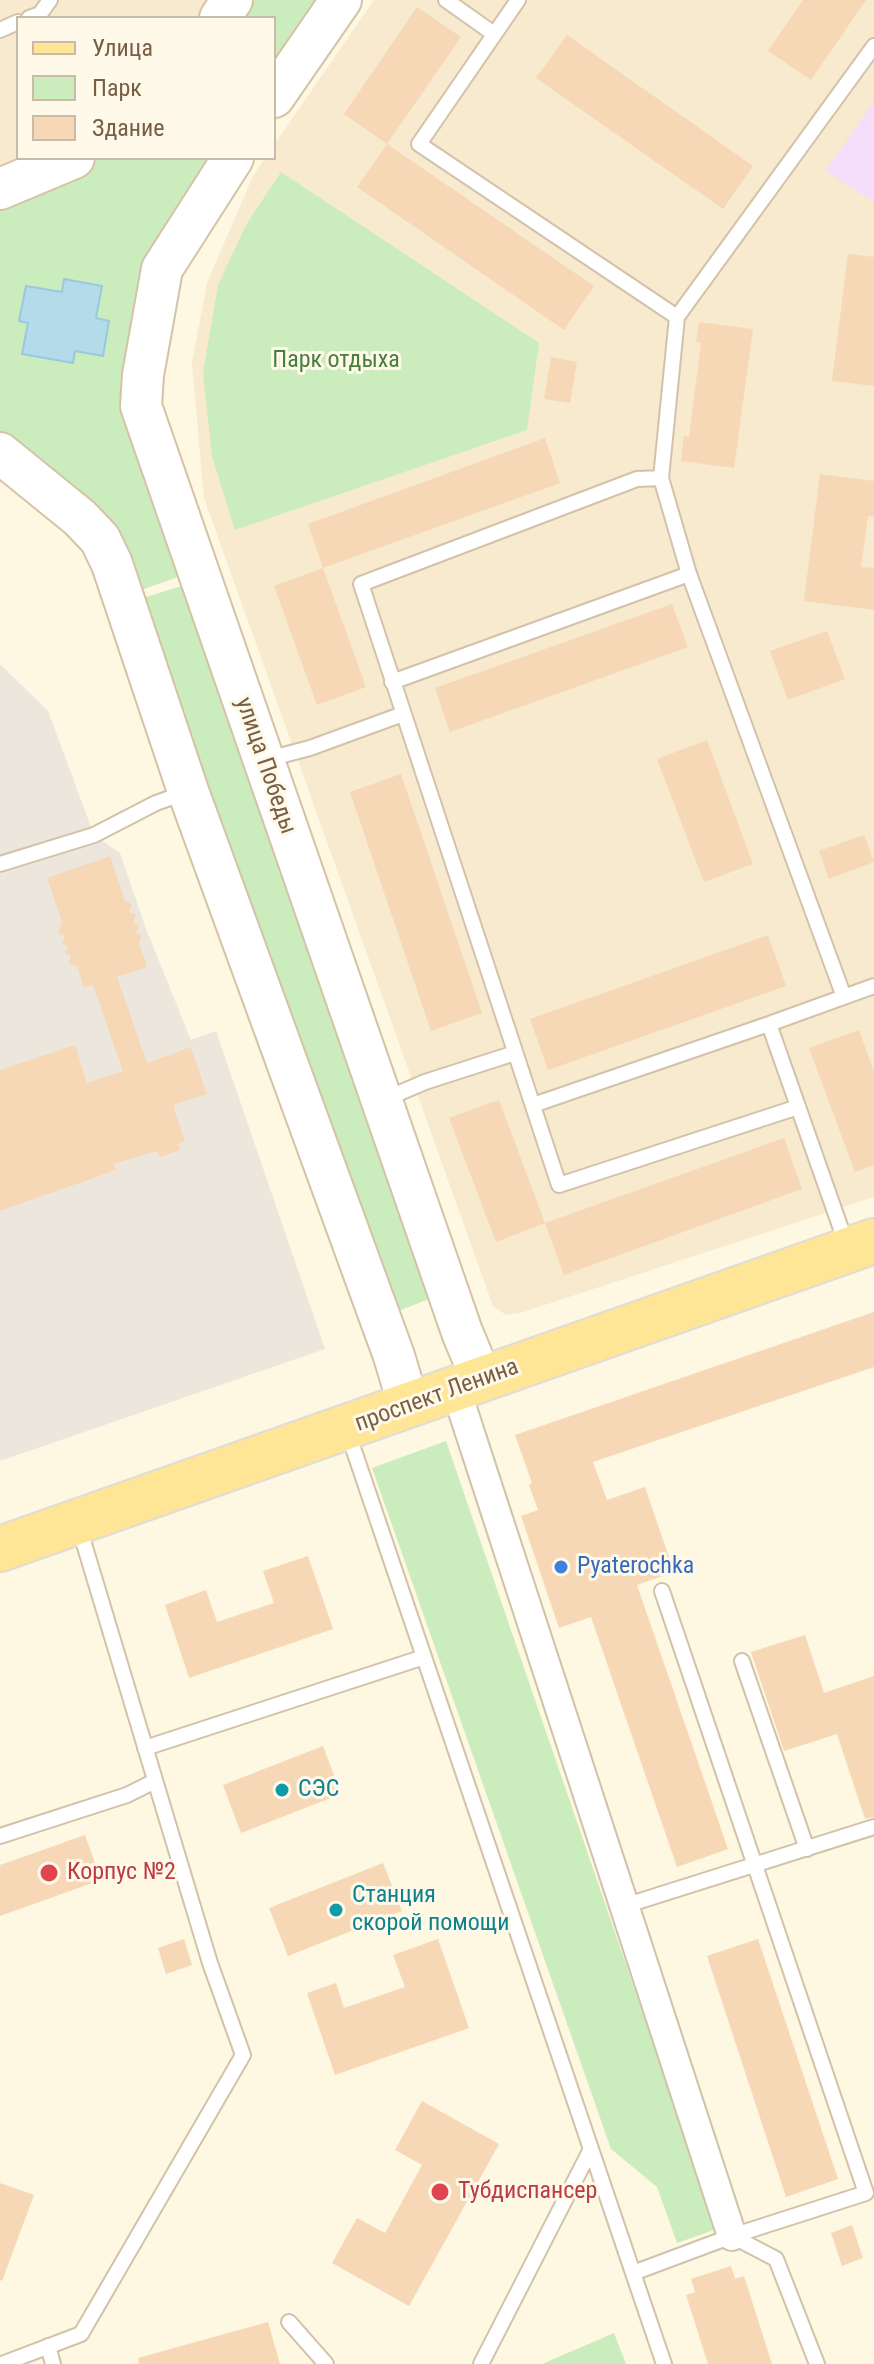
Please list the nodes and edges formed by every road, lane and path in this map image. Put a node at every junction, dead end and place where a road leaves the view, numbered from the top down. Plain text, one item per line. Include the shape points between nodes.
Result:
1 (50, 0) edge
2 (341, 0) edge
3 (446, 0) edge
4 (518, 0) edge
5 (38, 16) edge
6 (494, 34) junction
7 (874, 46) edge
8 (276, 94) edge
9 (69, 160) edge
10 (232, 160) edge
11 (0, 189) edge
12 (677, 317) junction
13 (0, 453) edge
14 (661, 478) junction
15 (689, 574) junction
16 (392, 682) junction
17 (403, 714) junction
18 (264, 760) junction
19 (188, 791) junction
20 (0, 864) edge
21 (874, 986) edge
22 (844, 997) junction
23 (769, 1024) junction
24 (515, 1053) junction
25 (382, 1101) junction
26 (533, 1105) junction
27 (798, 1107) junction
28 (861, 1245) edge
29 (469, 1385) junction
30 (409, 1406) junction
31 (347, 1428) junction
32 (77, 1523) junction
33 (0, 1549) edge
34 (662, 1591) dead end
35 (424, 1657) junction
36 (742, 1661) dead end
37 (145, 1748) junction
38 (155, 1781) junction
39 (874, 1827) edge
40 (0, 1836) edge
41 (807, 1849) junction
42 (755, 1865) junction
43 (624, 1906) junction
44 (591, 2149) junction
45 (870, 2192) edge
46 (732, 2236) junction
47 (633, 2273) junction
48 (289, 2322) dead end
49 (48, 2346) junction
50 (2, 2364) edge
51 (53, 2364) edge
52 (326, 2364) edge
53 (481, 2364) edge
54 (664, 2364) edge
55 (817, 2364) edge

1 - 5 lane
2 - 8 street
3 - 6 lane
4 - 6 lane
6 - 12 lane via 419,144
7 - 12 lane
9 - 11 street
10 - 18 street, улица Победы via 162,269 141,406
12 - 14 lane
13 - 19 street via 100,539
14 - 15 lane
14 - 16 lane via 637,479 361,584
15 - 16 lane
15 - 22 lane
16 - 17 lane
17 - 18 lane
17 - 24 lane
18 - 25 street, улица Победы
19 - 20 lane via 94,835
19 - 30 street
21 - 22 lane
22 - 23 lane
23 - 26 lane
23 - 27 lane
24 - 25 lane
24 - 26 lane
25 - 29 street, улица Победы
26 - 27 lane via 559,1185
27 - 28 lane
28 - 29 main road, проспект Ленина
29 - 30 main road, проспект Ленина
29 - 43 street
30 - 31 main road, проспект Ленина
31 - 32 main road, проспект Ленина
31 - 35 lane
32 - 33 main road, проспект Ленина
32 - 37 lane
34 - 42 lane
35 - 37 lane
35 - 44 lane
36 - 41 lane
37 - 38 lane
38 - 40 lane
38 - 49 lane via 243,2055 81,2334
39 - 41 lane
41 - 42 lane
42 - 43 lane
42 - 45 lane
43 - 46 street
44 - 47 lane
44 - 53 lane
45 - 46 lane
46 - 47 lane
46 - 55 lane via 776,2259
47 - 54 lane
48 - 52 lane
49 - 50 lane
49 - 51 lane

